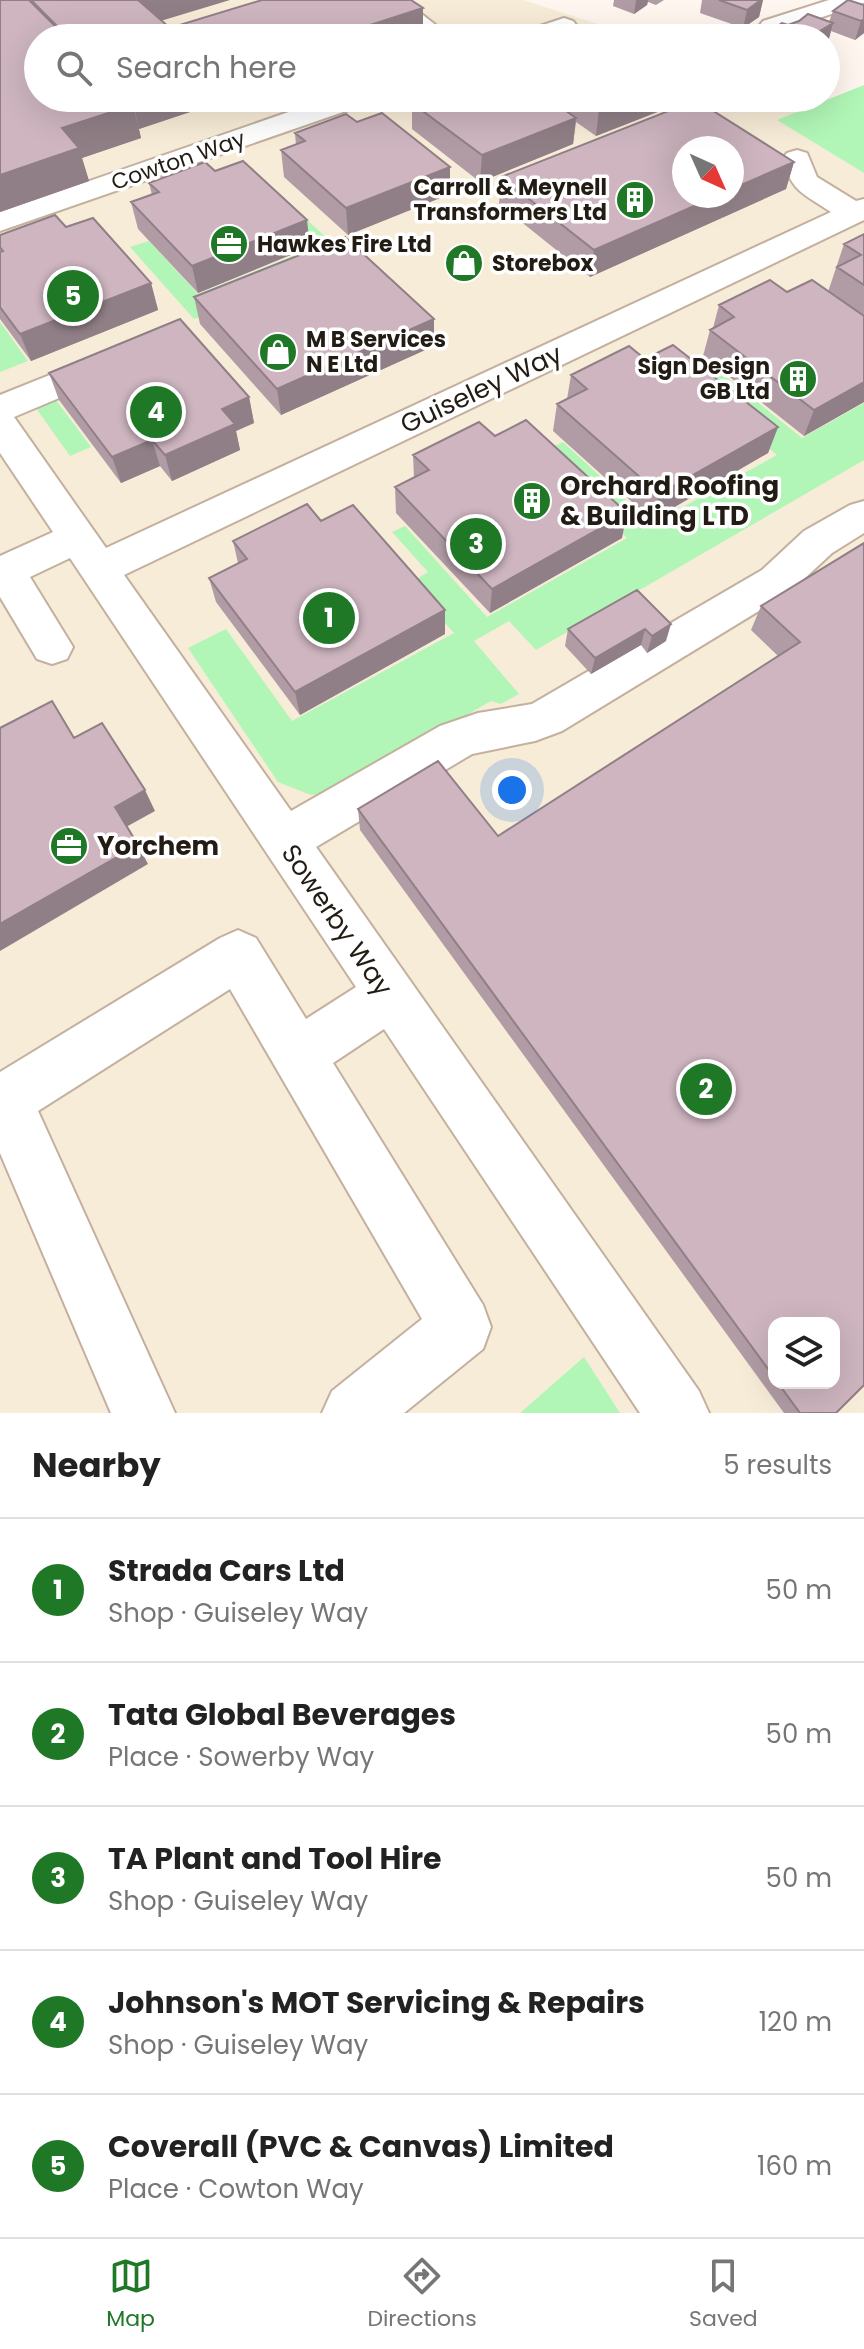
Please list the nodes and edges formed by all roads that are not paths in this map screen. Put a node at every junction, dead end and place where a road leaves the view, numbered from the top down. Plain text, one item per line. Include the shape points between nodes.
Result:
1 (388, 0) edge
2 (854, 0) edge
3 (771, 16) dead end
4 (420, 24) edge
5 (316, 112) edge
6 (797, 159) dead end
7 (859, 210) edge
8 (0, 222) edge
9 (146, 348) edge
10 (0, 409) edge
11 (0, 425) edge
12 (864, 515) edge
13 (87, 554) junction
14 (2, 572) edge
15 (52, 647) dead end
16 (283, 841) junction
17 (389, 996) junction
18 (298, 1055) junction
19 (143, 1413) edge
20 (354, 1413) edge
21 (677, 1413) edge

1 - 4 street
2 - 3 street via 802,17
5 - 8 street, Cowton Way
6 - 7 street via 804,181
7 - 13 street, Guiseley Way
9 - 10 street
11 - 13 street, Sowerby Way
12 - 16 street via 818,542 776,581 546,718 456,740
13 - 14 street, Guiseley Way
13 - 16 street, Sowerby Way
14 - 15 street
16 - 17 street, Sowerby Way
17 - 18 street
17 - 21 street, Sowerby Way
18 - 19 street via 238,955 5,1100
18 - 20 street via 461,1327

